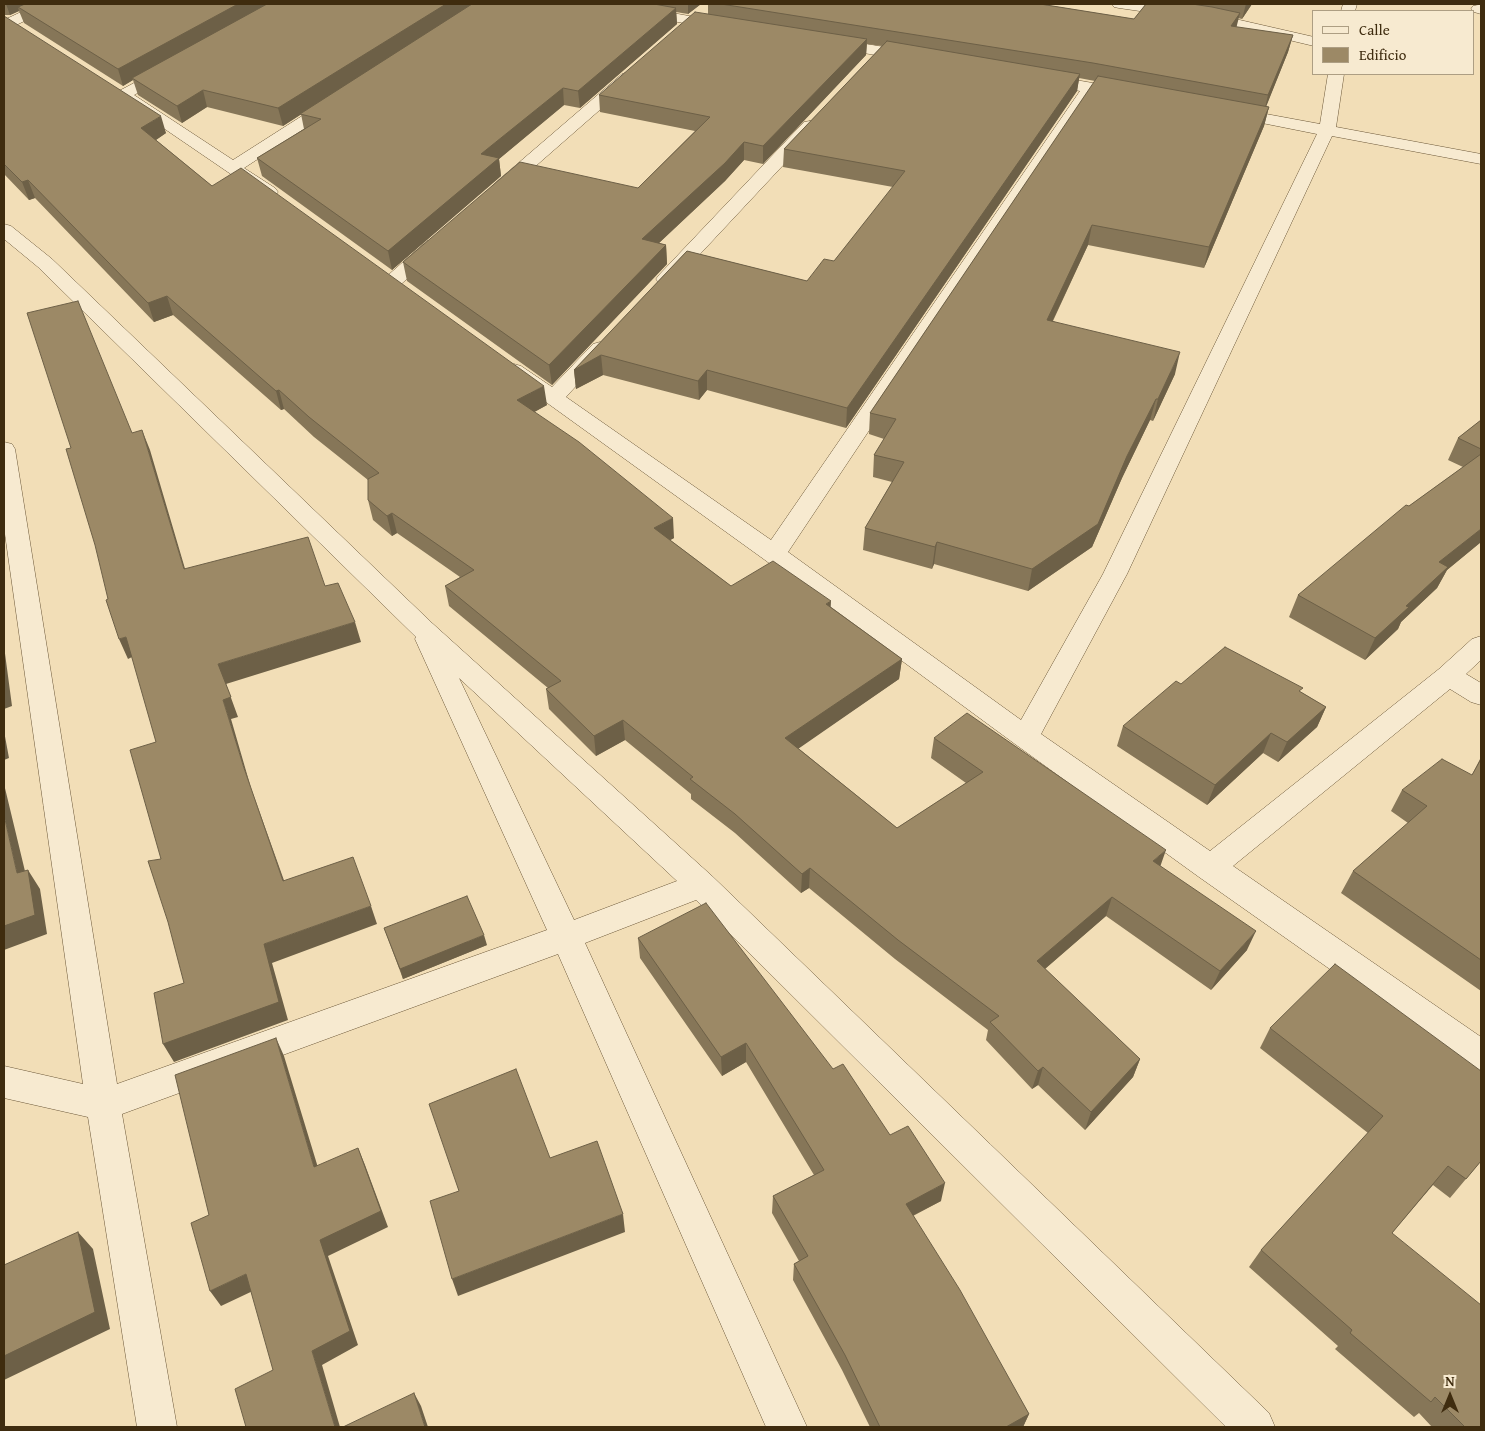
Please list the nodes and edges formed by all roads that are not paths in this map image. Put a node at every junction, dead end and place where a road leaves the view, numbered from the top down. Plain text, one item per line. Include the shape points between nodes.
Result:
1 (49, 4) edge
2 (601, 4) edge
3 (1120, 4) edge
4 (705, 10) dead end
5 (6, 21) edge
6 (692, 21) junction
7 (739, 29) edge
8 (25, 33) edge
9 (677, 34) edge
10 (815, 40) edge
11 (1312, 42) edge
12 (881, 51) junction
13 (929, 59) edge
14 (183, 61) edge
15 (868, 65) edge
16 (640, 66) edge
17 (1336, 75) edge
18 (1024, 76) edge
19 (1090, 87) junction
20 (348, 93) edge
21 (1147, 98) edge
22 (1213, 110) edge
23 (820, 116) edge
24 (1326, 130) junction
25 (1481, 158) edge
26 (234, 167) junction
27 (490, 196) edge
28 (290, 207) edge
29 (4, 230) edge
30 (445, 235) edge
31 (393, 281) edge
32 (656, 289) edge
33 (614, 333) edge
34 (497, 357) edge
35 (553, 398) junction
36 (4, 449) edge
37 (774, 554) junction
38 (422, 628) junction
39 (1481, 645) edge
40 (1448, 676) junction
41 (1481, 695) edge
42 (1025, 737) junction
43 (1210, 868) junction
44 (701, 885) junction
45 (566, 937) junction
46 (1481, 1056) edge
47 (4, 1082) edge
48 (103, 1105) junction
49 (157, 1427) edge
50 (787, 1427) edge
51 (1255, 1427) edge

1 - 5 street
2 - 6 street
3 - 11 street via 1209,17
4 - 6 street
5 - 8 street
6 - 7 street
6 - 9 street
10 - 12 street
12 - 13 street
12 - 15 street
14 - 26 street via 115,90
16 - 27 street
17 - 24 street
18 - 19 street
19 - 21 street
19 - 37 street
20 - 26 street
22 - 24 street
23 - 32 street
24 - 25 street
24 - 42 street via 1115,574
26 - 28 street
29 - 38 street via 45,263
30 - 31 street
33 - 35 street
34 - 35 street
35 - 37 street
36 - 48 street
37 - 42 street
38 - 44 street
38 - 45 street
39 - 40 street
40 - 41 street
40 - 43 street
42 - 43 street
43 - 46 street
44 - 45 street
44 - 51 street
45 - 48 street
45 - 50 street
47 - 48 street
48 - 49 street

